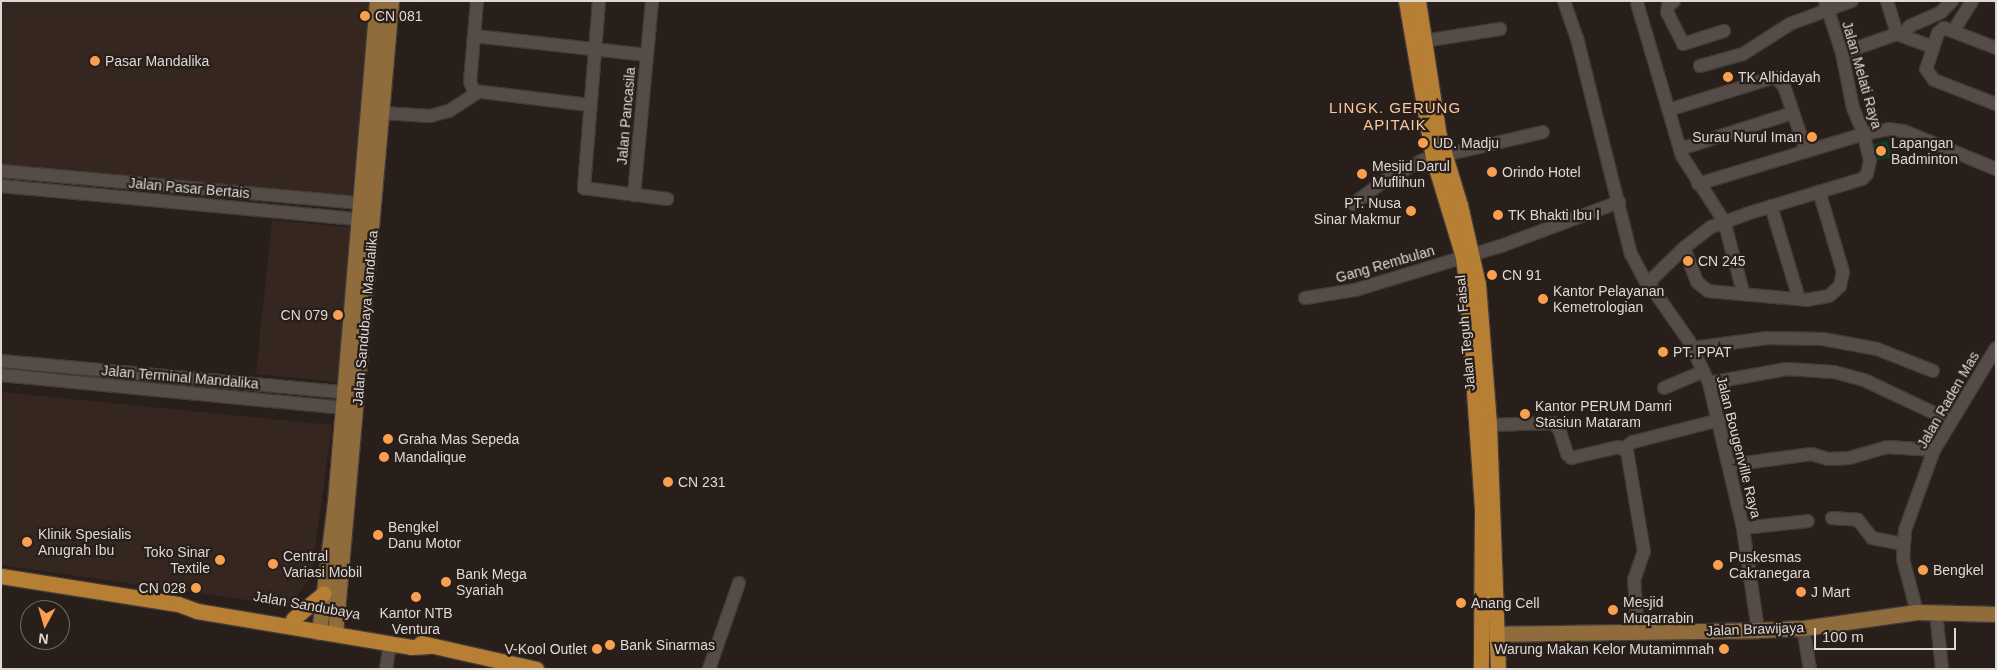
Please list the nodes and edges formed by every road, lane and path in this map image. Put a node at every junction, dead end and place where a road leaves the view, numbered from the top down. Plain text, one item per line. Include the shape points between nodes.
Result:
1 (377, 1) edge
2 (391, 1) edge
3 (476, 1) edge
4 (599, 1) edge
5 (652, 1) edge
6 (1406, 1) edge
7 (1418, 1) edge
8 (1564, 1) edge
9 (1852, 1) edge
10 (1887, 1) edge
11 (1952, 1) edge
12 (1972, 1) edge
13 (1637, 3) dead end
14 (1671, 3) edge
15 (1826, 5) edge
16 (1500, 29) dead end
17 (1954, 30) junction
18 (1724, 31) dead end
19 (1900, 34) junction
20 (475, 36) junction
21 (1424, 41) junction
22 (1933, 47) junction
23 (1996, 48) edge
24 (595, 49) junction
25 (1842, 53) junction
26 (647, 55) junction
27 (1700, 66) dead end
28 (477, 93) junction
29 (1996, 104) edge
30 (590, 105) junction
31 (1668, 110) junction
32 (1793, 112) junction
33 (382, 113) junction
34 (1544, 132) dead end
35 (1864, 134) junction
36 (1680, 149) junction
37 (1806, 150) junction
38 (1438, 156) junction
39 (1996, 169) edge
40 (1, 171) edge
41 (1698, 184) junction
42 (1, 186) edge
43 (1819, 190) junction
44 (634, 195) junction
45 (667, 199) dead end
46 (1619, 202) junction
47 (1353, 204) dead end
48 (1771, 206) junction
49 (367, 212) junction
50 (1724, 222) junction
51 (1684, 248) junction
52 (1468, 255) junction
53 (1650, 289) junction
54 (1743, 292) junction
55 (1306, 298) dead end
56 (1799, 300) junction
57 (1693, 348) junction
58 (1996, 348) edge
59 (1, 361) edge
60 (1991, 365) edge
61 (1933, 371) dead end
62 (1, 375) edge
63 (1706, 377) junction
64 (1664, 388) dead end
65 (351, 393) junction
66 (350, 408) junction
67 (1720, 420) junction
68 (1951, 421) junction
69 (1489, 425) junction
70 (1623, 448) junction
71 (1934, 450) junction
72 (1730, 466) junction
73 (1832, 518) dead end
74 (1808, 521) dead end
75 (1743, 528) junction
76 (1902, 544) junction
77 (1, 576) edge
78 (739, 583) dead end
79 (324, 592) junction
80 (178, 604) junction
81 (1917, 612) junction
82 (1936, 612) junction
83 (1996, 614) edge
84 (293, 619) junction
85 (320, 628) junction
86 (1803, 628) junction
87 (1758, 630) junction
88 (336, 631) junction
89 (1638, 632) junction
90 (1489, 634) junction
91 (390, 644) junction
92 (429, 646) junction
93 (530, 668) edge
94 (386, 669) edge
95 (708, 669) edge
96 (1481, 669) edge
97 (1498, 669) edge
98 (1810, 669) edge
99 (1942, 669) edge

1 - 49 main road
2 - 33 main road, Jalan Sandubaya Mandalika
3 - 20 street
4 - 24 street
5 - 26 street
6 - 38 highway, Jalan Teguh Faisal
7 - 21 highway, Jalan Teguh Faisal
8 - 46 street, Jalan Bougenville Raya via 1577,38
9 - 15 street
10 - 19 street
11 - 19 street via 1941,12
12 - 17 street
13 - 31 street
14 - 18 street via 1667,12 1684,45
15 - 25 street, Jalan Melati Raya
15 - 27 street via 1743,54
16 - 21 street
17 - 22 street via 1940,30
17 - 23 street
19 - 22 street
19 - 25 street
20 - 24 street, Jalan Pancasila
20 - 28 street via 470,82
21 - 38 highway, Jalan Teguh Faisal
22 - 29 street via 1926,67 1930,78
24 - 26 street, Jalan Pancasila
24 - 30 street
25 - 35 street, Jalan Melati Raya via 1853,108
26 - 44 street, Jalan Pancasila
28 - 30 street
28 - 33 street via 449,111 430,116
30 - 44 street via 584,188
31 - 32 street via 1771,77 1783,84
31 - 36 street
32 - 36 street
32 - 37 street
33 - 49 main road, Jalan Sandubaya Mandalika
34 - 38 street
35 - 37 street
35 - 39 street via 1889,129 1904,131
35 - 43 street, Jalan Melati Raya via 1870,168 1865,177
36 - 41 street
37 - 41 street
38 - 47 street via 1388,179
38 - 52 highway, Jalan Teguh Faisal
40 - 49 street
41 - 50 street
42 - 49 street, Jalan Pasar Bertais
43 - 48 street
43 - 56 street via 1843,280 1838,290 1829,296
44 - 45 street
46 - 52 street, Gang Rembulan
46 - 53 street, Jalan Bougenville Raya via 1634,262
48 - 50 street
48 - 56 street
49 - 65 main road, Jalan Sandubaya Mandalika
50 - 51 street via 1703,232
50 - 54 street
51 - 53 street via 1653,278
51 - 54 street via 1702,287 1711,291
52 - 55 street, Gang Rembulan via 1355,290
52 - 69 highway, Jalan Teguh Faisal
52 - 90 highway, Jalan Teguh Faisal
53 - 57 street, Jalan Bougenville Raya
54 - 56 street
57 - 61 street via 1767,338 1823,339 1877,349
57 - 63 street, Jalan Bougenville Raya
58 - 60 street, Jalan Raden Mas
59 - 65 street
60 - 68 street, Jalan Raden Mas
62 - 66 street, Jalan Terminal Mandalika
63 - 64 street
63 - 67 street, Jalan Bougenville Raya
63 - 68 street via 1787,369 1834,372 1864,380
65 - 66 main road, Jalan Sandubaya Mandalika
66 - 79 main road
66 - 88 main road, Jalan Sandubaya Mandalika
67 - 70 street via 1633,442
67 - 72 street, Jalan Bougenville Raya
68 - 71 street, Jalan Raden Mas
69 - 70 street via 1552,423 1572,458
69 - 90 highway, Jalan Teguh Faisal
70 - 89 street via 1628,454 1644,551 1634,580
71 - 72 street via 1887,447 1849,458 1828,459 1811,454
71 - 76 street, Jalan Raden Mas
72 - 75 street, Jalan Bougenville Raya
73 - 76 street via 1858,520 1872,538
74 - 75 street
75 - 87 street, Jalan Bougenville Raya
76 - 81 street, Jalan Raden Mas
77 - 80 highway, Jalan Sandubaya
78 - 95 street
79 - 84 highway
79 - 85 main road
80 - 84 highway, Jalan Sandubaya via 198,603
80 - 85 highway, Jalan Sandubaya via 197,611
81 - 82 main road, Jalan Brawijaya
81 - 86 main road, Jalan Brawijaya
82 - 83 main road, Jalan Brawijaya
82 - 99 street
84 - 85 highway, Jalan Sandubaya
85 - 88 highway, Jalan Sandubaya
86 - 87 main road, Jalan Brawijaya
86 - 98 street
87 - 89 main road, Jalan Brawijaya
88 - 91 highway, Jalan Sandubaya
88 - 92 highway, Jalan Sandubaya via 412,640
89 - 90 main road, Jalan Brawijaya
90 - 96 highway, Jalan Teguh Faisal
90 - 97 highway, Jalan Teguh Faisal
91 - 92 highway, Jalan Sandubaya
91 - 94 street
92 - 93 highway, Jalan Sandubaya

